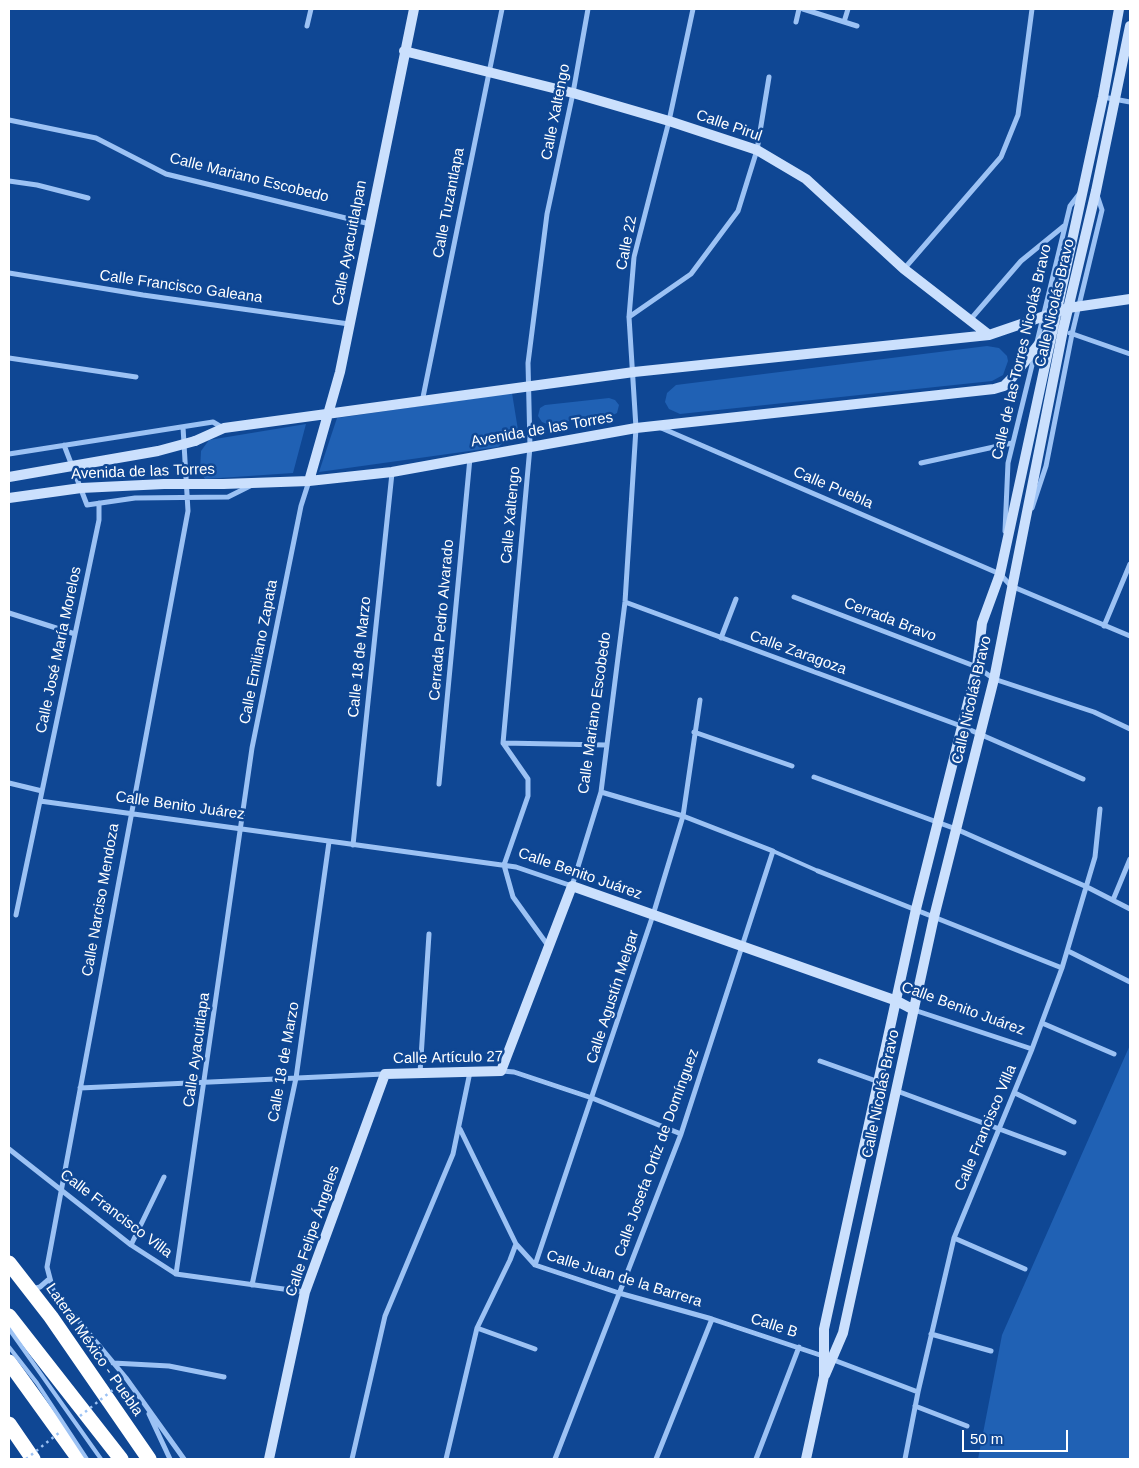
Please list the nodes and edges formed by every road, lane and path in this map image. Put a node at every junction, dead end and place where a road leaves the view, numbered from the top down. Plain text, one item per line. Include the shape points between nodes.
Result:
1 (311, 9) edge
2 (414, 9) edge
3 (502, 9) edge
4 (588, 9) edge
5 (693, 9) edge
6 (801, 9) edge
7 (848, 9) edge
8 (1032, 9) edge
9 (1119, 9) edge
10 (796, 22) dead end
11 (844, 22) junction
12 (307, 26) dead end
13 (857, 26) dead end
14 (1130, 26) edge
15 (404, 51) junction
16 (488, 70) junction
17 (769, 77) dead end
18 (573, 93) junction
19 (1103, 97) junction
20 (1115, 99) junction
21 (1130, 102) edge
22 (9, 120) edge
23 (669, 121) junction
24 (757, 150) junction
25 (9, 181) edge
26 (1082, 191) junction
27 (1096, 191) junction
28 (88, 198) dead end
29 (370, 224) junction
30 (1064, 226) junction
31 (904, 269) junction
32 (9, 273) edge
33 (1130, 299) edge
34 (1079, 306) junction
35 (1068, 308) junction
36 (1056, 313) junction
37 (629, 317) junction
38 (1042, 318) junction
39 (970, 320) junction
40 (349, 324) junction
41 (1063, 330) junction
42 (989, 336) junction
43 (1036, 350) junction
44 (1130, 354) edge
45 (9, 358) edge
46 (634, 372) junction
47 (136, 377) dead end
48 (529, 387) junction
49 (422, 402) junction
50 (328, 414) junction
51 (656, 426) junction
52 (183, 427) junction
53 (224, 428) junction
54 (636, 428) junction
55 (1012, 443) junction
56 (64, 445) junction
57 (530, 448) junction
58 (9, 454) edge
59 (470, 458) junction
60 (921, 463) dead end
61 (392, 472) junction
62 (9, 477) edge
63 (309, 481) junction
64 (257, 483) junction
65 (185, 496) junction
66 (9, 498) edge
67 (99, 503) junction
68 (1004, 554) junction
69 (1130, 564) edge
70 (1000, 574) junction
71 (1011, 586) junction
72 (794, 597) dead end
73 (736, 599) dead end
74 (625, 602) junction
75 (9, 613) edge
76 (1104, 626) junction
77 (75, 634) junction
78 (1130, 636) edge
79 (721, 638) junction
80 (977, 667) junction
81 (994, 679) junction
82 (700, 700) dead end
83 (962, 726) junction
84 (1130, 729) edge
85 (694, 732) junction
86 (979, 735) junction
87 (503, 743) junction
88 (606, 746) junction
89 (792, 766) dead end
90 (814, 777) dead end
91 (1083, 778) dead end
92 (9, 783) edge
93 (439, 784) dead end
94 (42, 791) junction
95 (601, 792) junction
96 (40, 801) junction
97 (1100, 809) dead end
98 (130, 814) junction
99 (684, 816) junction
100 (938, 822) junction
101 (956, 829) junction
102 (241, 830) junction
103 (329, 842) junction
104 (353, 845) junction
105 (773, 851) junction
106 (1130, 858) edge
107 (504, 865) junction
108 (818, 871) joint
109 (572, 886) junction
110 (1087, 887) junction
111 (1113, 900) junction
112 (916, 909) junction
113 (1130, 909) edge
114 (16, 915) dead end
115 (653, 915) junction
116 (934, 917) junction
117 (429, 934) dead end
118 (742, 946) junction
119 (549, 947) junction
120 (1068, 951) junction
121 (1062, 968) junction
122 (1130, 982) edge
123 (897, 1001) junction
124 (914, 1010) junction
125 (1042, 1023) junction
126 (1032, 1049) junction
127 (1114, 1054) dead end
128 (820, 1061) dead end
129 (470, 1071) junction
130 (501, 1071) junction
131 (420, 1073) junction
132 (385, 1074) junction
133 (296, 1078) junction
134 (205, 1081) junction
135 (879, 1082) junction
136 (80, 1088) junction
137 (897, 1091) junction
138 (1014, 1093) junction
139 (592, 1098) junction
140 (1074, 1122) dead end
141 (1000, 1128) junction
142 (460, 1129) junction
143 (681, 1134) junction
144 (9, 1149) edge
145 (1064, 1153) dead end
146 (164, 1177) dead end
147 (61, 1189) junction
148 (954, 1238) junction
149 (516, 1244) junction
150 (131, 1245) junction
151 (9, 1263) edge
152 (535, 1265) junction
153 (1025, 1269) dead end
154 (176, 1274) junction
155 (48, 1280) junction
156 (252, 1285) junction
157 (29, 1290) junction
158 (305, 1292) junction
159 (619, 1292) junction
160 (9, 1316) edge
161 (712, 1319) junction
162 (477, 1328) junction
163 (9, 1329) edge
164 (931, 1334) junction
165 (9, 1347) edge
166 (799, 1347) junction
167 (535, 1349) dead end
168 (990, 1351) dead end
169 (828, 1358) junction
170 (9, 1362) edge
171 (113, 1362) junction
172 (224, 1377) dead end
173 (918, 1392) junction
174 (144, 1402) junction
175 (915, 1406) junction
176 (9, 1424) edge
177 (967, 1426) dead end
178 (169, 1458) edge
179 (33, 1459) edge
180 (79, 1459) edge
181 (87, 1459) edge
182 (101, 1459) edge
183 (121, 1459) edge
184 (148, 1459) edge
185 (184, 1459) edge
186 (269, 1459) edge
187 (352, 1459) edge
188 (446, 1459) edge
189 (555, 1459) edge
190 (656, 1459) edge
191 (756, 1459) edge
192 (806, 1459) edge
193 (905, 1459) edge

1 - 12 street
2 - 15 main road, Calle Ayacuitlalpan
3 - 16 street, Calle Tuzantlapa
4 - 18 street, Calle Xaltengo
5 - 23 street
6 - 10 street
6 - 11 street
7 - 11 street
8 - 31 street via 1018,115 1001,157
9 - 19 main road, Calle Nicolás Bravo
11 - 13 street
14 - 20 main road, Calle Nicolás Bravo
15 - 16 main road, Calle Pirul
15 - 29 main road, Calle Ayacuitlalpan
16 - 18 main road, Calle Pirul
16 - 49 street, Calle Tuzantlapa
17 - 24 street
18 - 23 main road, Calle Pirul
18 - 48 street, Calle Xaltengo via 547,214 528,363
19 - 20 street
19 - 26 main road, Calle Nicolás Bravo
20 - 21 street
20 - 27 main road, Calle Nicolás Bravo
22 - 29 street, Calle Mariano Escobedo via 96,138 176,177
23 - 24 main road, Calle Pirul
23 - 37 street, Calle 22 via 634,257
24 - 31 main road, Calle Pirul via 806,179
24 - 37 street via 738,212 691,274
25 - 28 street via 37,184
26 - 30 street, Calle de las Torres Nicolás Bravo via 1070,206
26 - 36 main road, Calle Nicolás Bravo
27 - 34 street via 1102,210
27 - 35 main road, Calle Nicolás Bravo
29 - 40 main road, Calle Ayacuitlalpan
30 - 38 street, Calle de las Torres Nicolás Bravo
30 - 39 street, Calle Nicolás Bravo via 1022,261
31 - 39 main road, Calle Pirul
32 - 40 street, Calle Francisco Galeana
33 - 34 main road, Avenida de las Torres
34 - 35 main road, Avenida de las Torres
34 - 41 street
35 - 36 main road, Avenida de las Torres
35 - 41 main road, Avenida de las Torres
36 - 38 main road, Avenida de las Torres
36 - 41 main road, Calle Nicolás Bravo
37 - 46 street, Calle 22
38 - 42 main road, Avenida de las Torres
38 - 43 street, Calle de las Torres Nicolás Bravo
39 - 42 main road, Calle Pirul
40 - 50 main road, Calle Ayacuitlalpan
41 - 43 main road, Avenida de las Torres
41 - 44 street
41 - 68 main road, Calle Nicolás Bravo
41 - 71 main road, Calle Nicolás Bravo
42 - 46 main road, Avenida de las Torres
43 - 51 main road, Avenida de las Torres via 1004,386 994,389
43 - 55 street, Calle de las Torres Nicolás Bravo
45 - 47 street
46 - 48 main road, Avenida de las Torres
46 - 54 street, Calle Mariano Escobedo
48 - 49 main road, Avenida de las Torres
48 - 57 street, Calle Xaltengo
49 - 50 main road, Avenida de las Torres
50 - 53 main road, Avenida de las Torres
50 - 63 main road, Calle Ayacuitlalpan
51 - 54 main road, Avenida de las Torres
51 - 70 street, Calle Puebla
52 - 53 street via 213,422
52 - 56 street
52 - 65 street, Calle Narciso Mendoza
53 - 62 main road, Avenida de las Torres, bridge via 158,452
54 - 57 main road, Avenida de las Torres
54 - 74 street, Calle Mariano Escobedo
55 - 60 street
55 - 68 street, Calle de las Torres Nicolás Bravo via 1008,463
56 - 58 street
56 - 67 street via 87,505
57 - 59 main road, Avenida de las Torres
57 - 87 street, Calle Xaltengo
59 - 61 main road, Avenida de las Torres
59 - 93 street, Cerrada Pedro Alvarado
61 - 63 main road, Avenida de las Torres
61 - 104 street, Calle 18 de Marzo
63 - 64 main road, Avenida de las Torres
63 - 102 street, Calle Emiliano Zapata via 254,739
64 - 65 street via 228,496
64 - 66 main road, Avenida de las Torres, bridge via 81,488
65 - 67 street
65 - 98 street, Calle Narciso Mendoza via 188,511
67 - 77 street, Calle José María Morelos via 99,520
68 - 70 main road, Calle Nicolás Bravo
69 - 76 street
70 - 71 street
70 - 80 main road, Calle Nicolás Bravo via 982,623
71 - 76 street
71 - 81 main road, Calle Nicolás Bravo
72 - 80 street, Cerrada Bravo
73 - 79 street
74 - 79 street, Calle Zaragoza
74 - 88 street, Calle Mariano Escobedo
75 - 77 street
76 - 78 street
77 - 94 street, Calle José María Morelos
79 - 83 street, Calle Zaragoza
80 - 81 street
80 - 83 main road, Calle Nicolás Bravo
81 - 84 street via 1094,712
81 - 86 main road, Calle Nicolás Bravo
82 - 85 street, Calle Agustín Melgar
83 - 86 street, Calle Zaragoza
83 - 100 main road, Calle Nicolás Bravo
85 - 89 street
85 - 99 street, Calle Agustín Melgar
86 - 91 street, Calle Zaragoza
86 - 101 main road, Calle Nicolás Bravo
87 - 88 street
87 - 107 street via 528,779 528,796
88 - 95 street, Calle Mariano Escobedo
90 - 100 street
92 - 94 street
94 - 96 street, Calle José María Morelos
95 - 99 street
95 - 109 street, Calle Mariano Escobedo
96 - 98 street, Calle Benito Juárez
96 - 114 street, Calle José María Morelos
97 - 110 street, Calle Francisco Villa via 1095,858
98 - 102 street, Calle Benito Juárez
98 - 136 street, Calle Narciso Mendoza
99 - 105 street
99 - 115 street, Calle Agustín Melgar
100 - 101 street
100 - 112 main road, Calle Nicolás Bravo
101 - 110 street
101 - 116 main road, Calle Nicolás Bravo
102 - 103 street, Calle Benito Juárez
102 - 134 street, Calle Ayacuitlapa
103 - 104 street, Calle Benito Juárez
103 - 133 street, Calle 18 de Marzo
104 - 107 street, Calle Benito Juárez
105 - 108 lane
105 - 118 street, Calle Josefa Ortiz de Domínguez
106 - 111 street
107 - 109 street, Calle Benito Juárez
107 - 119 street via 512,897
108 - 112 street
109 - 115 main road, Calle Benito Juárez
109 - 119 main road, Calle Mariano Escobedo
110 - 111 street
110 - 120 street, Calle Francisco Villa
111 - 113 street
112 - 116 street
112 - 123 main road, Calle Nicolás Bravo
115 - 118 main road, Calle Benito Juárez
115 - 139 street, Calle Agustín Melgar
116 - 121 street
116 - 124 main road, Calle Nicolás Bravo
117 - 131 street
118 - 123 main road, Calle Benito Juárez
118 - 143 street, Calle Josefa Ortiz de Domínguez
119 - 130 main road, Calle Mariano Escobedo
120 - 121 street, Calle Francisco Villa
120 - 122 street
121 - 125 street, Calle Francisco Villa
123 - 124 main road, Calle Benito Juárez
123 - 135 main road, Calle Nicolás Bravo
124 - 126 street, Calle Benito Juárez
124 - 137 main road, Calle Nicolás Bravo
125 - 126 street, Calle Francisco Villa
125 - 127 street
126 - 138 street, Calle Francisco Villa
128 - 135 street
129 - 130 main road, Calle Artículo 27
129 - 131 main road, Calle Artículo 27
129 - 142 street
130 - 139 street, Calle Artículo 27 via 514,1072
131 - 132 main road, Calle Artículo 27
132 - 133 street, Calle Artículo 27
132 - 158 main road, Calle Felipe Ángeles
133 - 134 street, Calle Artículo 27
133 - 156 street, Calle 18 de Marzo
134 - 136 street, Calle Artículo 27
134 - 154 street, Calle Ayacuitlapa
135 - 169 main road, Calle Nicolás Bravo via 824,1329
136 - 147 street, Calle Narciso Mendoza
137 - 141 street
137 - 169 main road, Calle Nicolás Bravo via 843,1333
138 - 140 street
138 - 141 street, Calle Francisco Villa
139 - 143 street, Calle Artículo 27
139 - 152 street, Calle Agustín Melgar
141 - 145 street
141 - 148 street, Calle Francisco Villa
142 - 149 street, Calle Juan de la Barrera
142 - 187 street via 453,1154 385,1316
143 - 159 street, Calle Josefa Ortiz de Domínguez
144 - 147 street, Calle Francisco Villa
146 - 150 street
147 - 150 street, Calle Francisco Villa
147 - 155 street, Calle Narciso Mendoza via 47,1267
148 - 153 street
148 - 164 street, Calle Francisco Villa
149 - 152 street, Calle Juan de la Barrera
149 - 162 street
150 - 154 street, Calle Francisco Villa
151 - 157 highway, Lateral México - Puebla
152 - 159 street, Calle Juan de la Barrera
154 - 156 street, Calle Francisco Villa
155 - 157 street
155 - 171 street
156 - 158 street, Calle Francisco Villa
157 - 184 highway, Lateral México - Puebla
158 - 186 main road, Calle Felipe Ángeles
159 - 161 street, Calle Juan de la Barrera
159 - 189 street, Calle Josefa Ortiz de Domínguez
160 - 183 highway
161 - 166 street, Calle B
161 - 190 street
162 - 167 street
162 - 188 street
163 - 182 lane, bridge
164 - 168 street
164 - 173 street, Calle Francisco Villa
165 - 181 lane, bridge
166 - 169 street, Calle B
166 - 191 street
169 - 173 street, Calle B
169 - 192 main road, Calle Nicolás Bravo
170 - 180 highway
171 - 172 street via 169,1366
171 - 174 street
173 - 175 street, Calle Francisco Villa
174 - 178 street
174 - 185 street
175 - 177 street
175 - 193 street, Calle Francisco Villa
176 - 179 highway

